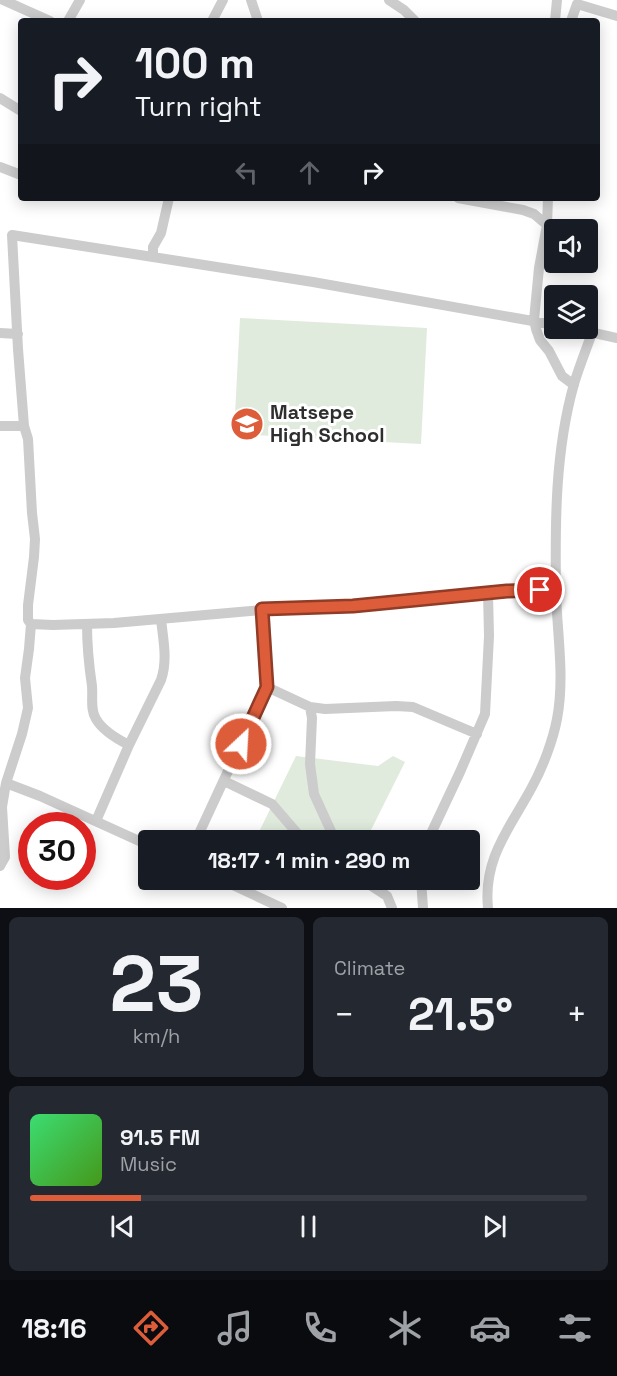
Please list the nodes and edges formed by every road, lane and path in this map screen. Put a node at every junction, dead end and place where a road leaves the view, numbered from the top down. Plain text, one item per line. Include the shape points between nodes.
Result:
1 (3, 0) edge
2 (80, 0) edge
3 (223, 0) edge
4 (251, 0) edge
5 (557, 0) edge
6 (588, 0) edge
7 (392, 1) edge
8 (575, 2) edge
9 (617, 16) edge
10 (43, 18) edge
11 (70, 18) edge
12 (214, 18) edge
13 (257, 18) edge
14 (413, 18) edge
15 (555, 18) edge
16 (572, 18) edge
17 (0, 98) edge
18 (18, 109) edge
19 (0, 167) edge
20 (18, 174) edge
21 (169, 201) edge
22 (474, 201) edge
23 (548, 201) edge
24 (547, 219) edge
25 (544, 222) edge
26 (0, 234) edge
27 (12, 235) junction
28 (544, 241) edge
29 (153, 257) junction
30 (534, 321) junction
31 (544, 323) edge
32 (0, 333) edge
33 (18, 334) junction
34 (598, 334) edge
35 (617, 338) edge
36 (590, 339) edge
37 (574, 385) junction
38 (0, 426) edge
39 (24, 426) junction
40 (556, 590) junction
41 (488, 593) junction
42 (262, 609) junction
43 (161, 619) junction
44 (31, 624) junction
45 (87, 624) junction
46 (267, 687) junction
47 (310, 707) junction
48 (477, 734) junction
49 (129, 745) junction
50 (224, 781) junction
51 (6, 783) junction
52 (72, 812) edge
53 (96, 821) joint
54 (201, 830) edge
55 (294, 830) edge
56 (330, 830) edge
57 (434, 830) edge
58 (138, 840) edge
59 (2, 856) edge
60 (244, 890) edge
61 (378, 890) edge
62 (422, 890) edge
63 (282, 908) edge
64 (392, 908) edge
65 (423, 908) edge
66 (488, 908) edge

1 - 10 street
2 - 11 street
3 - 12 street
4 - 13 street
5 - 15 street
6 - 8 street
7 - 14 street
8 - 9 street
8 - 16 street
17 - 18 street
19 - 20 street
21 - 29 street
22 - 25 street via 523,210
23 - 24 street
26 - 27 street
27 - 29 street
27 - 33 street
28 - 30 street
29 - 30 street
30 - 31 street
30 - 37 street via 540,340 562,376
32 - 33 street
33 - 39 street
34 - 35 street
36 - 37 street
37 - 40 street via 556,499
38 - 39 street
39 - 44 street via 35,540 28,604
40 - 41 street
40 - 66 street via 560,686 554,732 533,785 493,860
41 - 42 street via 353,606
41 - 48 street via 485,714
42 - 43 street
42 - 46 street
43 - 45 street
43 - 49 street via 164,670
44 - 45 street
44 - 51 street via 25,678 28,708
45 - 49 street via 93,714 110,734
46 - 47 street
46 - 50 street
47 - 48 street via 413,707
47 - 56 street via 314,794
48 - 57 street
49 - 53 street
50 - 54 street
50 - 55 street via 272,804
51 - 52 street
51 - 59 street
53 - 58 street
60 - 63 street
61 - 64 street via 387,896
62 - 65 street

